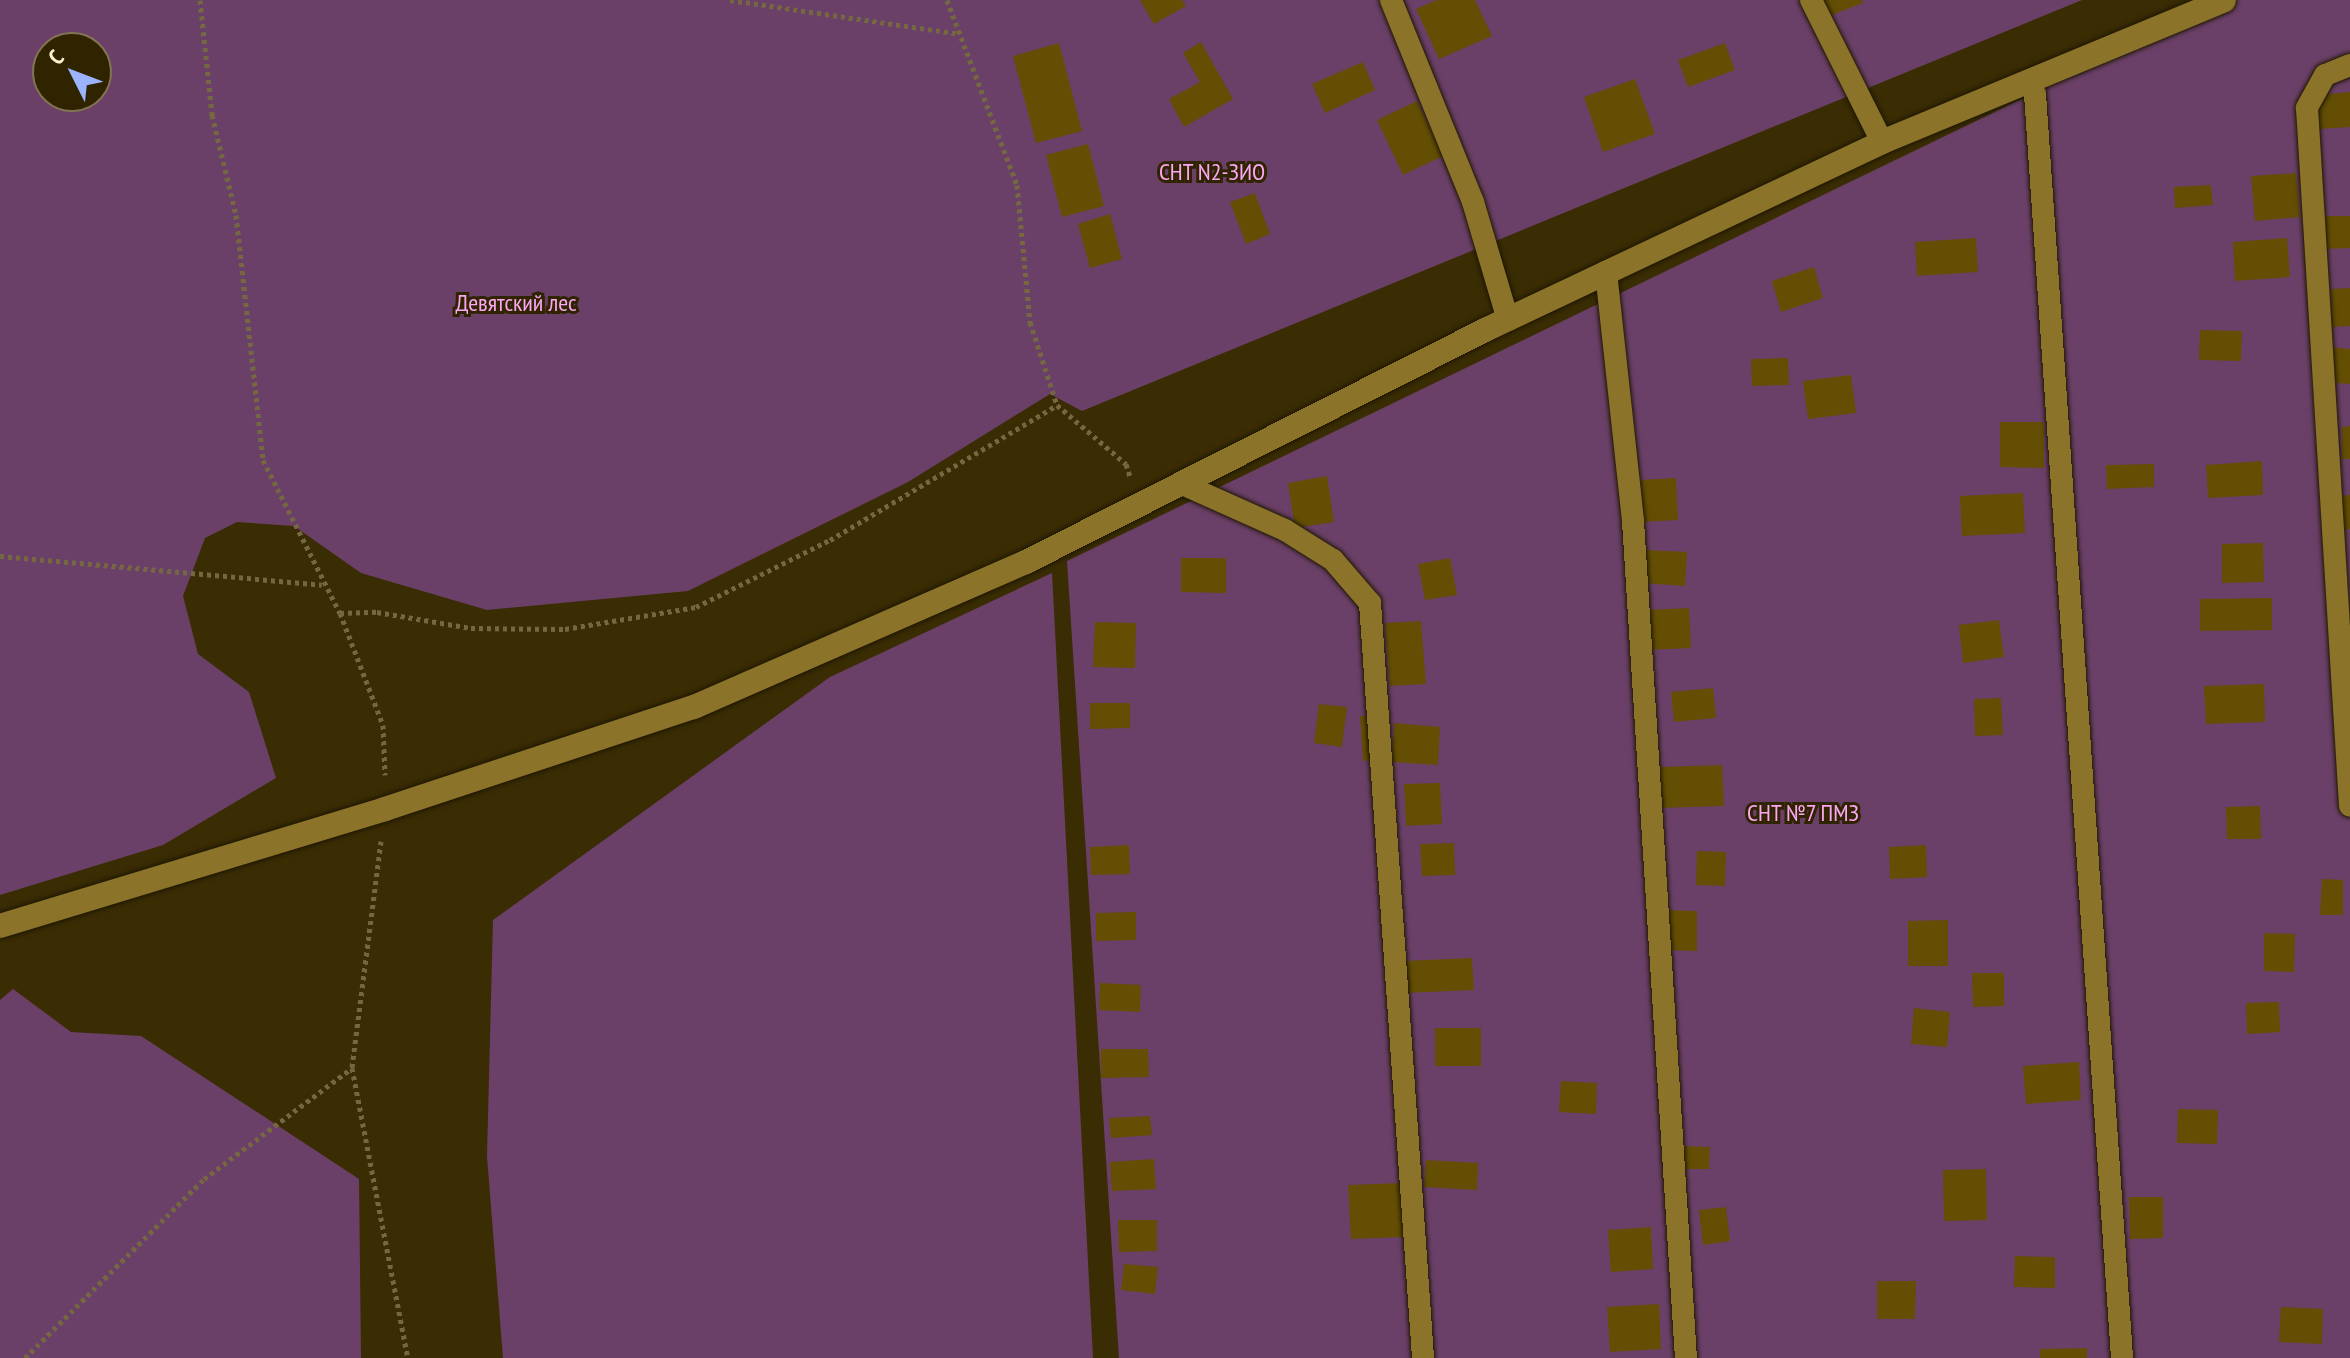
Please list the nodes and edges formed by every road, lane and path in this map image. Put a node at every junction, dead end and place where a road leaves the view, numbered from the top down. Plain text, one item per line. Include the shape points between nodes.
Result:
1 (200, 0) edge
2 (730, 0) edge
3 (947, 0) edge
4 (1391, 0) edge
5 (1811, 0) edge
6 (2224, 0) edge
7 (960, 34) junction
8 (2350, 65) edge
9 (2035, 94) dead end
10 (1882, 142) junction
11 (1606, 272) junction
12 (1508, 320) junction
13 (1057, 405) junction
14 (1180, 483) junction
15 (1139, 503) junction
16 (0, 556) edge
17 (322, 585) junction
18 (340, 613) junction
19 (2350, 806) edge
20 (385, 809) junction
21 (0, 926) edge
22 (352, 1068) junction
23 (25, 1358) edge
24 (408, 1358) edge
25 (1423, 1358) edge
26 (1686, 1358) edge
27 (2122, 1358) edge

1 - 17 path via 212,115 236,215 263,460
2 - 7 path
3 - 7 path
4 - 12 lane via 1473,202
5 - 10 lane
6 - 10 street
7 - 13 path via 1017,185 1030,322
8 - 19 lane via 2325,75 2307,108
9 - 27 lane
10 - 11 street
11 - 12 street
11 - 26 lane via 1633,521
12 - 14 street
13 - 15 path via 1126,464
13 - 18 path via 844,532 696,607 565,629 471,628 377,612
14 - 15 street
14 - 25 lane via 1285,530 1333,560 1370,603
15 - 20 street via 1026,562 694,707
16 - 17 path
17 - 18 path
18 - 20 path via 383,725
20 - 21 street
20 - 22 path
22 - 23 path via 204,1179
22 - 24 path

